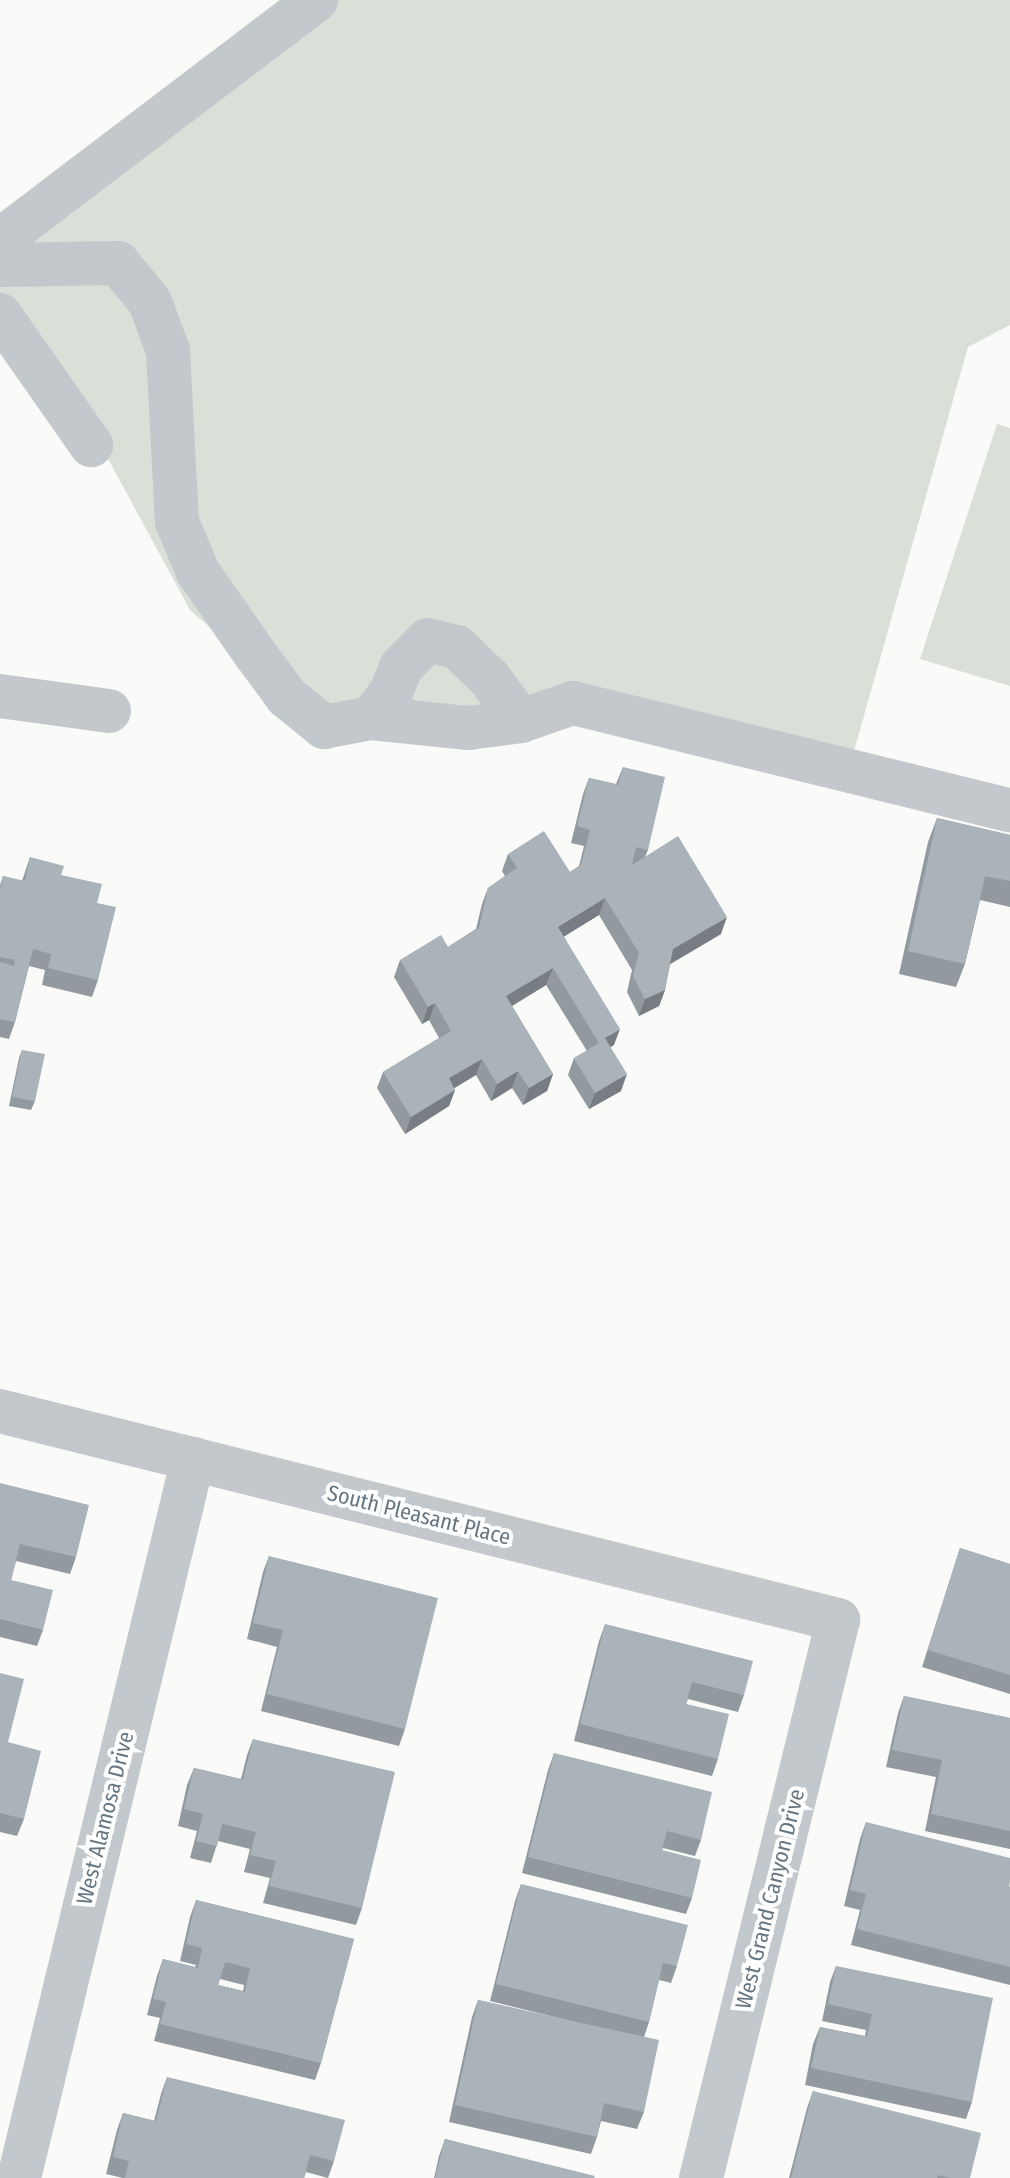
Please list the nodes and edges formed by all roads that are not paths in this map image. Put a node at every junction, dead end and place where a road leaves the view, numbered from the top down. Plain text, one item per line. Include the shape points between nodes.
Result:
1 (316, 0) edge
2 (0, 240) edge
3 (0, 265) edge
4 (0, 315) edge
5 (91, 445) dead end
6 (0, 696) edge
7 (109, 711) dead end
8 (371, 718) junction
9 (521, 721) junction
10 (1010, 810) edge
11 (0, 1411) edge
12 (193, 1459) junction
13 (838, 1620) joint
14 (19, 2178) edge
15 (701, 2178) edge

1 - 2 street
3 - 8 street via 118,263 142,292 168,351 177,522 198,572 287,697 324,727
4 - 5 street
6 - 7 street
8 - 9 street via 468,728
8 - 9 street via 391,692 401,667 428,640 457,647 490,679
9 - 10 street via 573,703
11 - 12 street, South Pleasant Place
12 - 13 street, South Pleasant Place
12 - 14 street, West Alamosa Drive
13 - 15 street, West Grand Canyon Drive

